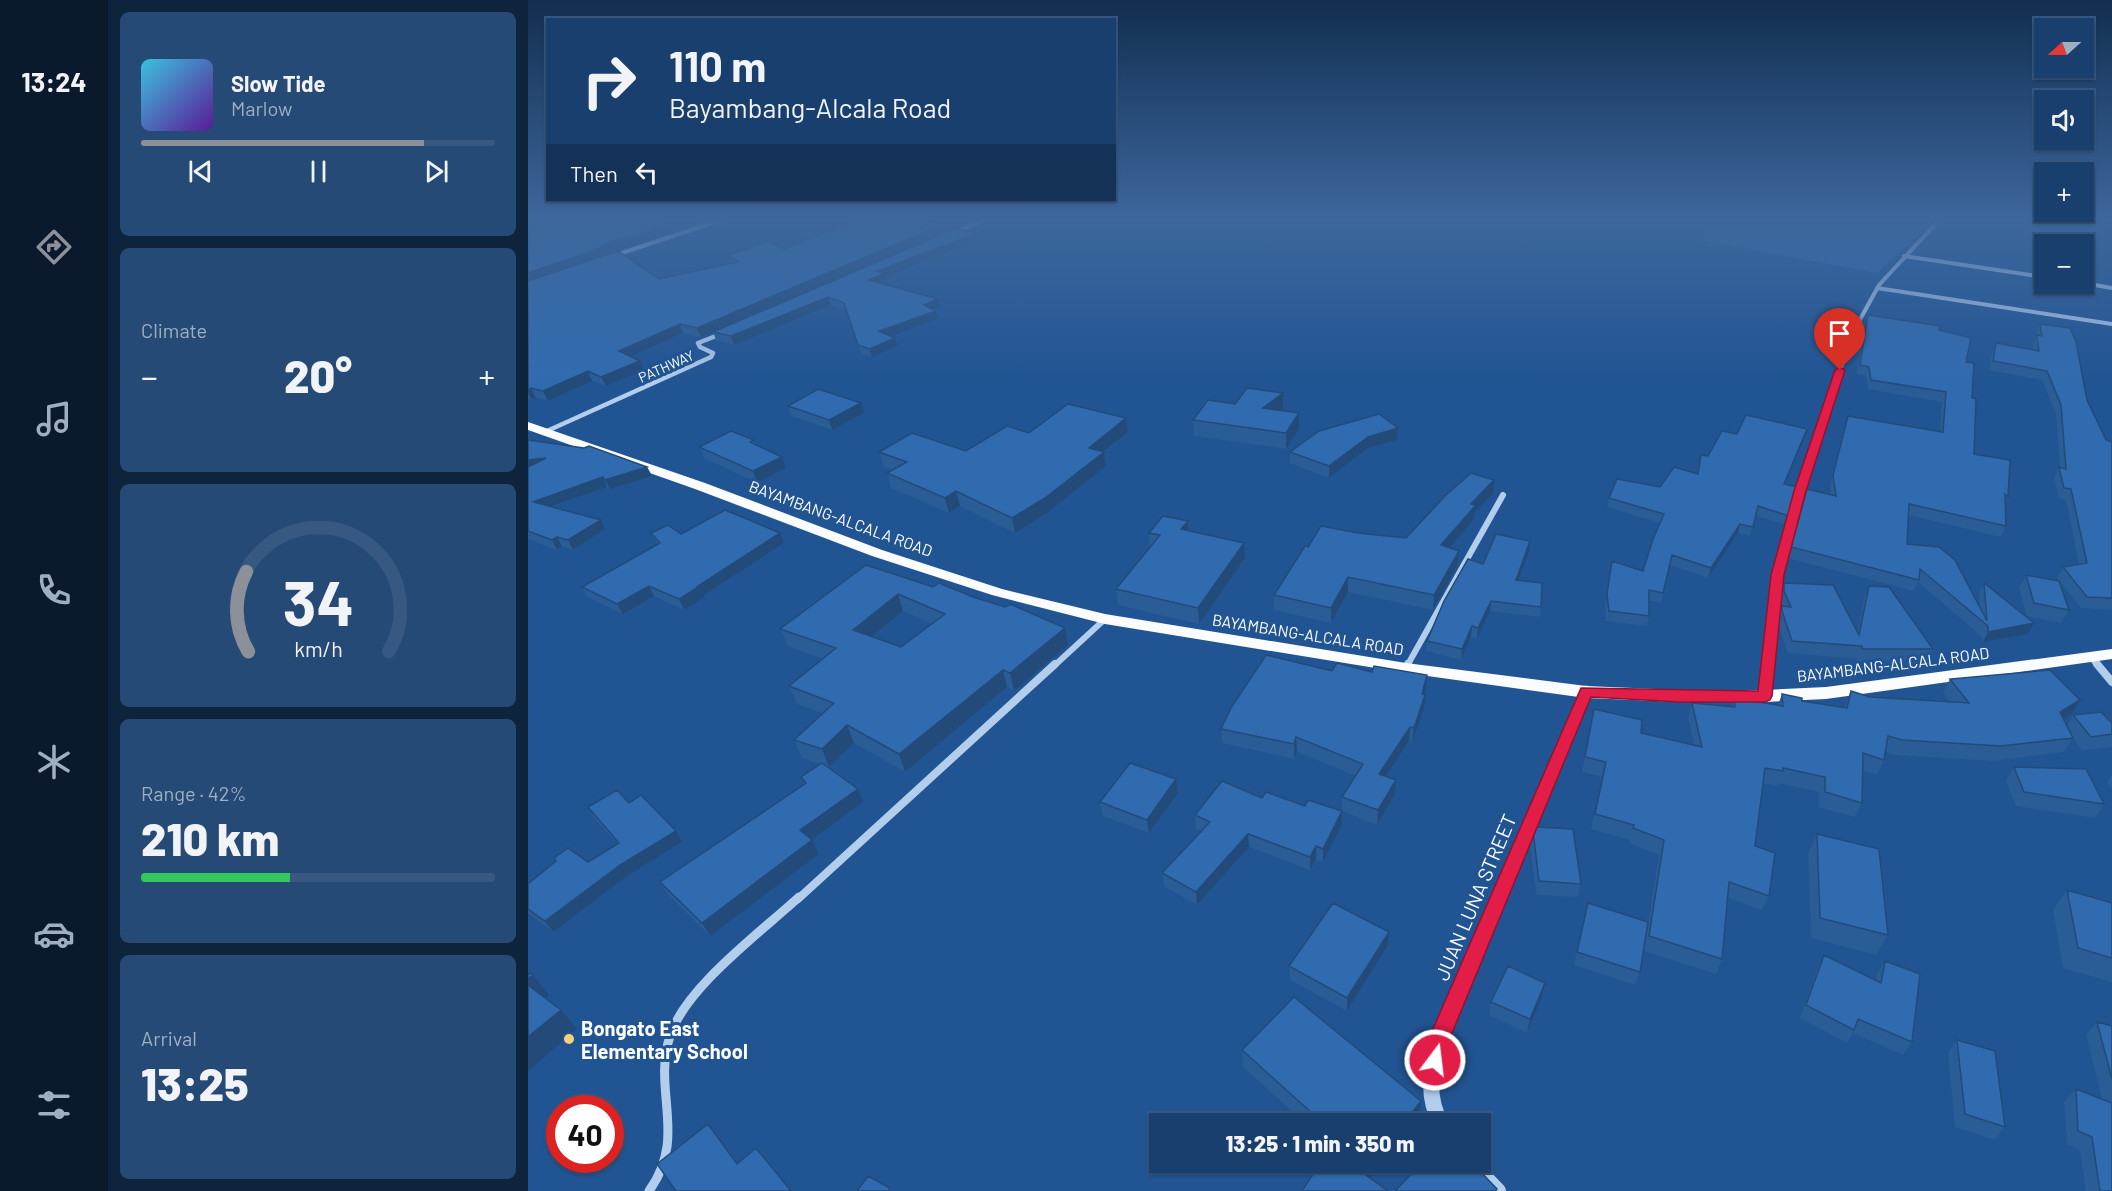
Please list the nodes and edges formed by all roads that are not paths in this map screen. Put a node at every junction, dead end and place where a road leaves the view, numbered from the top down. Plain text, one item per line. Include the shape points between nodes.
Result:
1 (1889, 273) edge
2 (2015, 273) edge
3 (2034, 276) edge
4 (2094, 285) edge
5 (1876, 288) junction
6 (2112, 288) edge
7 (2112, 324) edge
8 (732, 329) edge
9 (528, 426) edge
10 (547, 431) junction
11 (1503, 495) dead end
12 (1105, 619) junction
13 (2112, 654) edge
14 (2091, 657) junction
15 (1406, 668) junction
16 (2112, 682) edge
17 (1586, 692) junction
18 (1765, 696) junction
19 (1433, 1113) edge
20 (1481, 1173) edge
21 (649, 1191) edge
22 (1498, 1191) edge

1 - 5 street
2 - 3 street
4 - 6 street
5 - 7 street
5 - 18 street via 1853,330 1777,575
8 - 10 street, PATHWAY via 698,343 713,353 711,357
9 - 10 main road, BAYAMBANG-ALCALA ROAD
10 - 12 main road, BAYAMBANG-ALCALA ROAD via 877,553 997,592
11 - 15 street
12 - 15 main road, BAYAMBANG-ALCALA ROAD
12 - 21 street via 693,994 669,1039 664,1086 668,1161
13 - 14 main road, BAYAMBANG-ALCALA ROAD
14 - 16 street
14 - 18 main road, BAYAMBANG-ALCALA ROAD via 1826,693
15 - 17 main road, BAYAMBANG-ALCALA ROAD
17 - 18 main road, BAYAMBANG-ALCALA ROAD
17 - 19 street, JUAN LUNA STREET via 1439,1038 1430,1082
20 - 22 street

